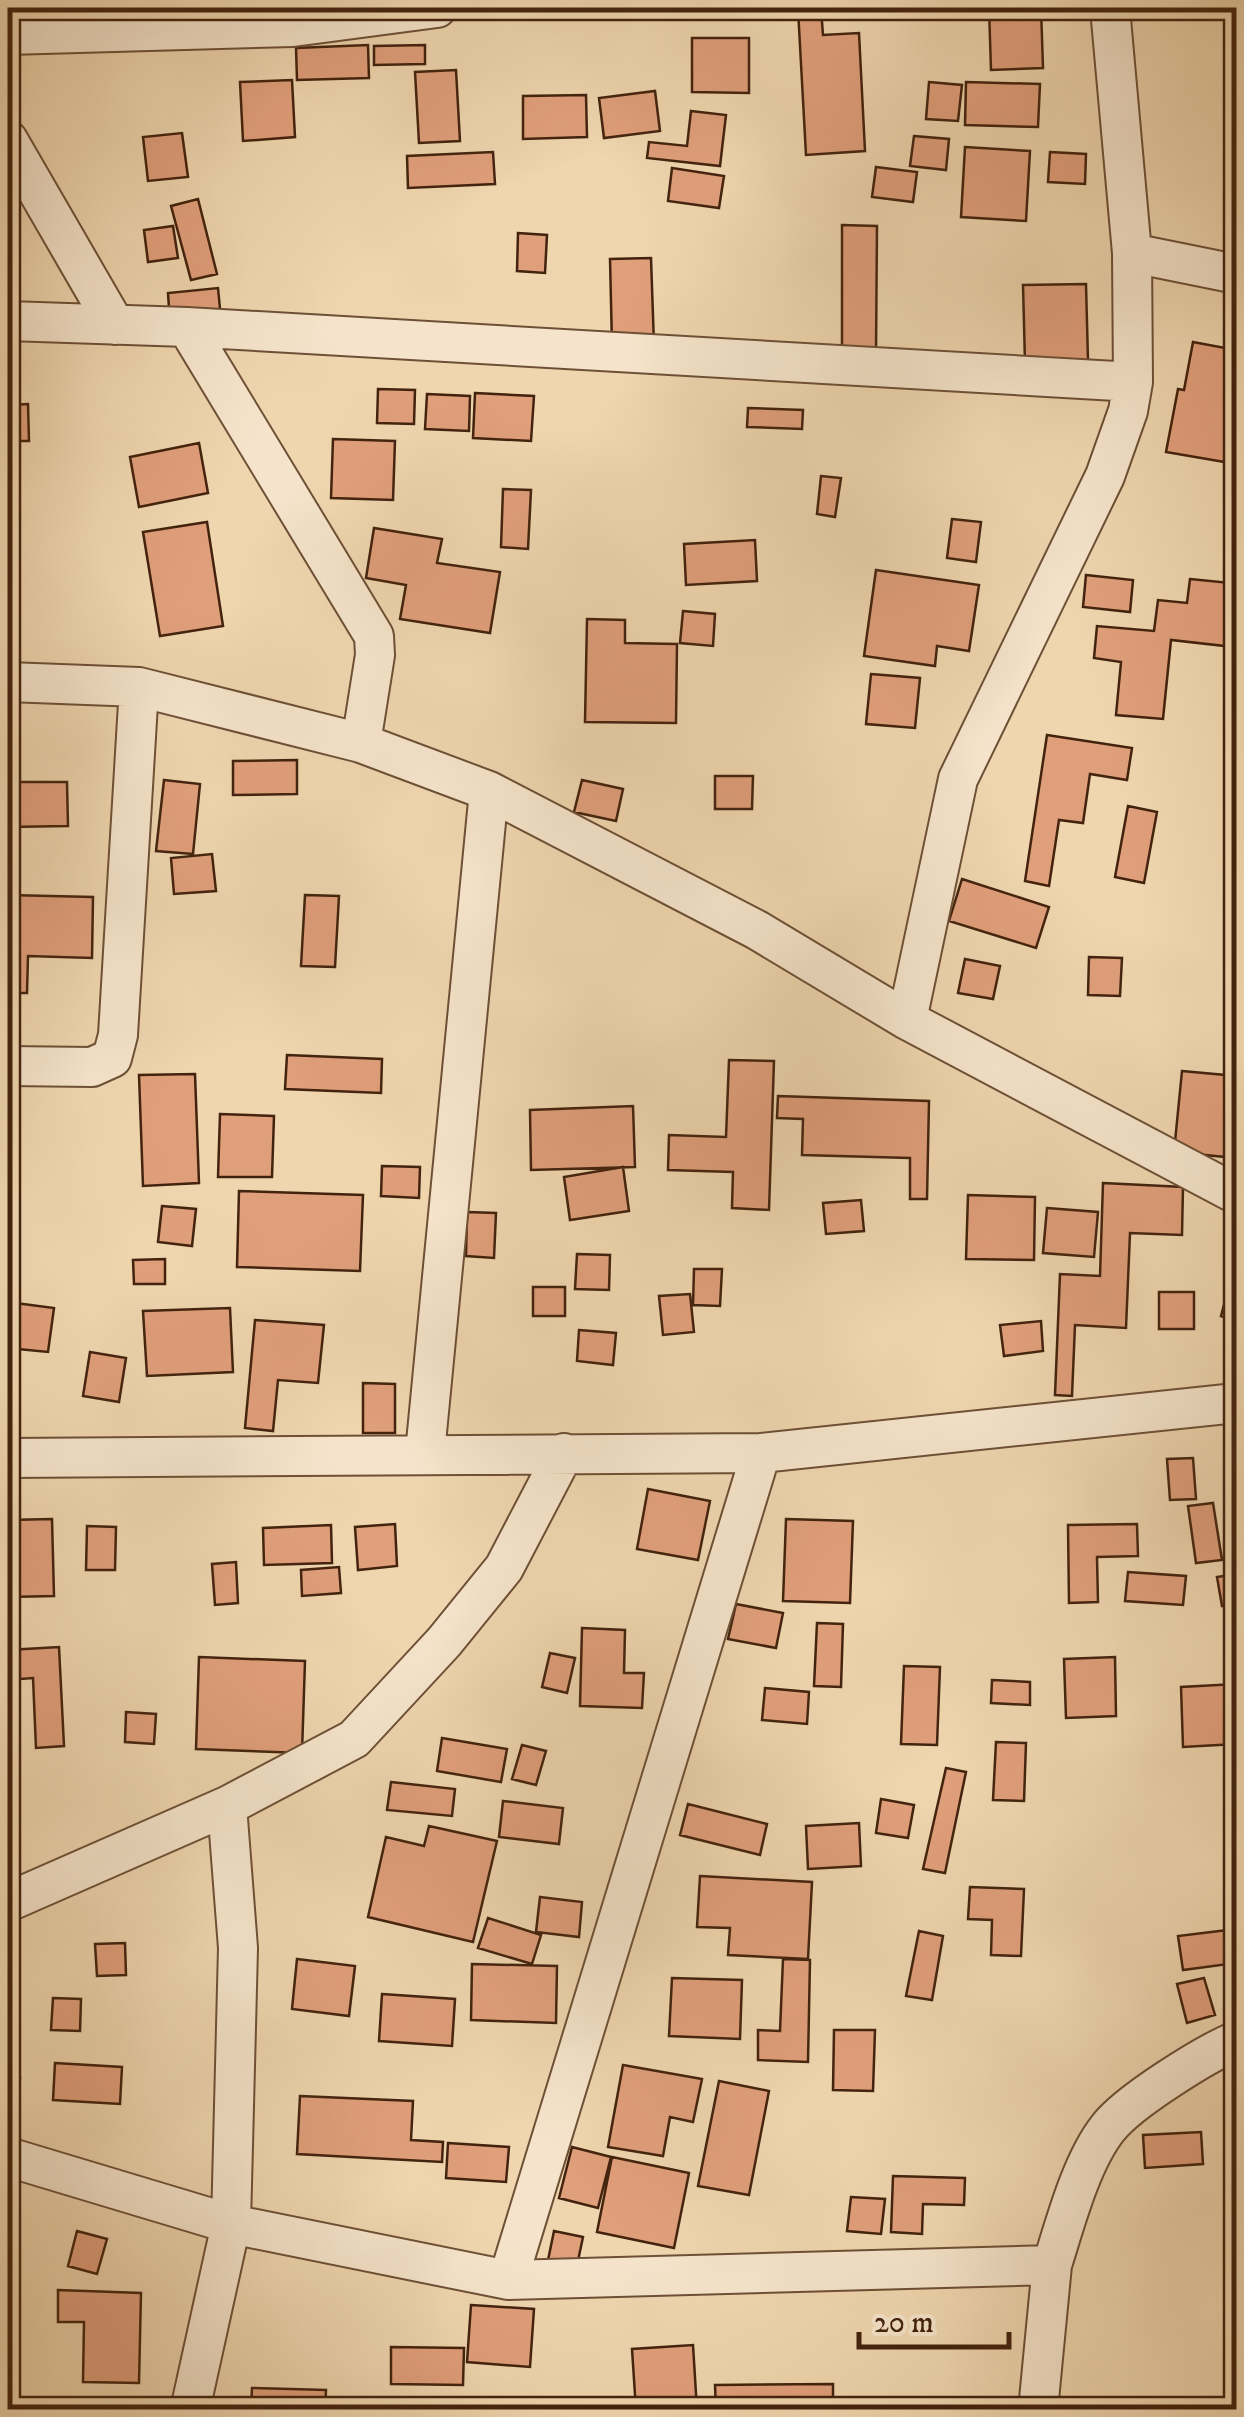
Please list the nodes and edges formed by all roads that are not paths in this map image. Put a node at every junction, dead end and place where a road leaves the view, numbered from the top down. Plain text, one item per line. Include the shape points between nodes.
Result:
1 (437, 8) edge
2 (1110, 8) edge
3 (293, 17) edge
4 (8, 35) edge
5 (8, 140) edge
6 (1132, 254) junction
7 (1236, 274) edge
8 (8, 321) edge
9 (115, 325) junction
10 (187, 327) junction
11 (1133, 382) junction
12 (8, 682) edge
13 (140, 686) junction
14 (360, 743) junction
15 (488, 791) junction
16 (907, 1020) junction
17 (8, 1066) edge
18 (1236, 1194) edge
19 (1236, 1402) edge
20 (424, 1452) junction
21 (564, 1452) junction
22 (762, 1452) junction
23 (8, 1458) edge
24 (227, 1806) junction
25 (8, 1902) edge
26 (1236, 2040) edge
27 (8, 2157) edge
28 (231, 2224) junction
29 (1052, 2265) junction
30 (508, 2280) junction
31 (190, 2410) edge
32 (1038, 2410) edge

1 - 3 street
2 - 6 street
3 - 4 street
5 - 9 street
6 - 7 street
6 - 11 street
8 - 9 street
9 - 10 street
10 - 11 street
10 - 14 street via 374,636
11 - 16 street via 1105,476 958,778
12 - 13 street
13 - 14 street
13 - 17 street via 112,1058 92,1067
14 - 15 street
15 - 16 street via 758,930
15 - 20 street
16 - 18 street
19 - 22 street
20 - 21 street
20 - 23 street
21 - 22 street
21 - 24 street via 504,1568 354,1738
22 - 30 street
24 - 25 street
24 - 28 street via 238,1948
26 - 29 street via 1201,2056 1108,2128 1074,2197
27 - 28 street
28 - 30 street
28 - 31 street
29 - 30 street
29 - 32 street

